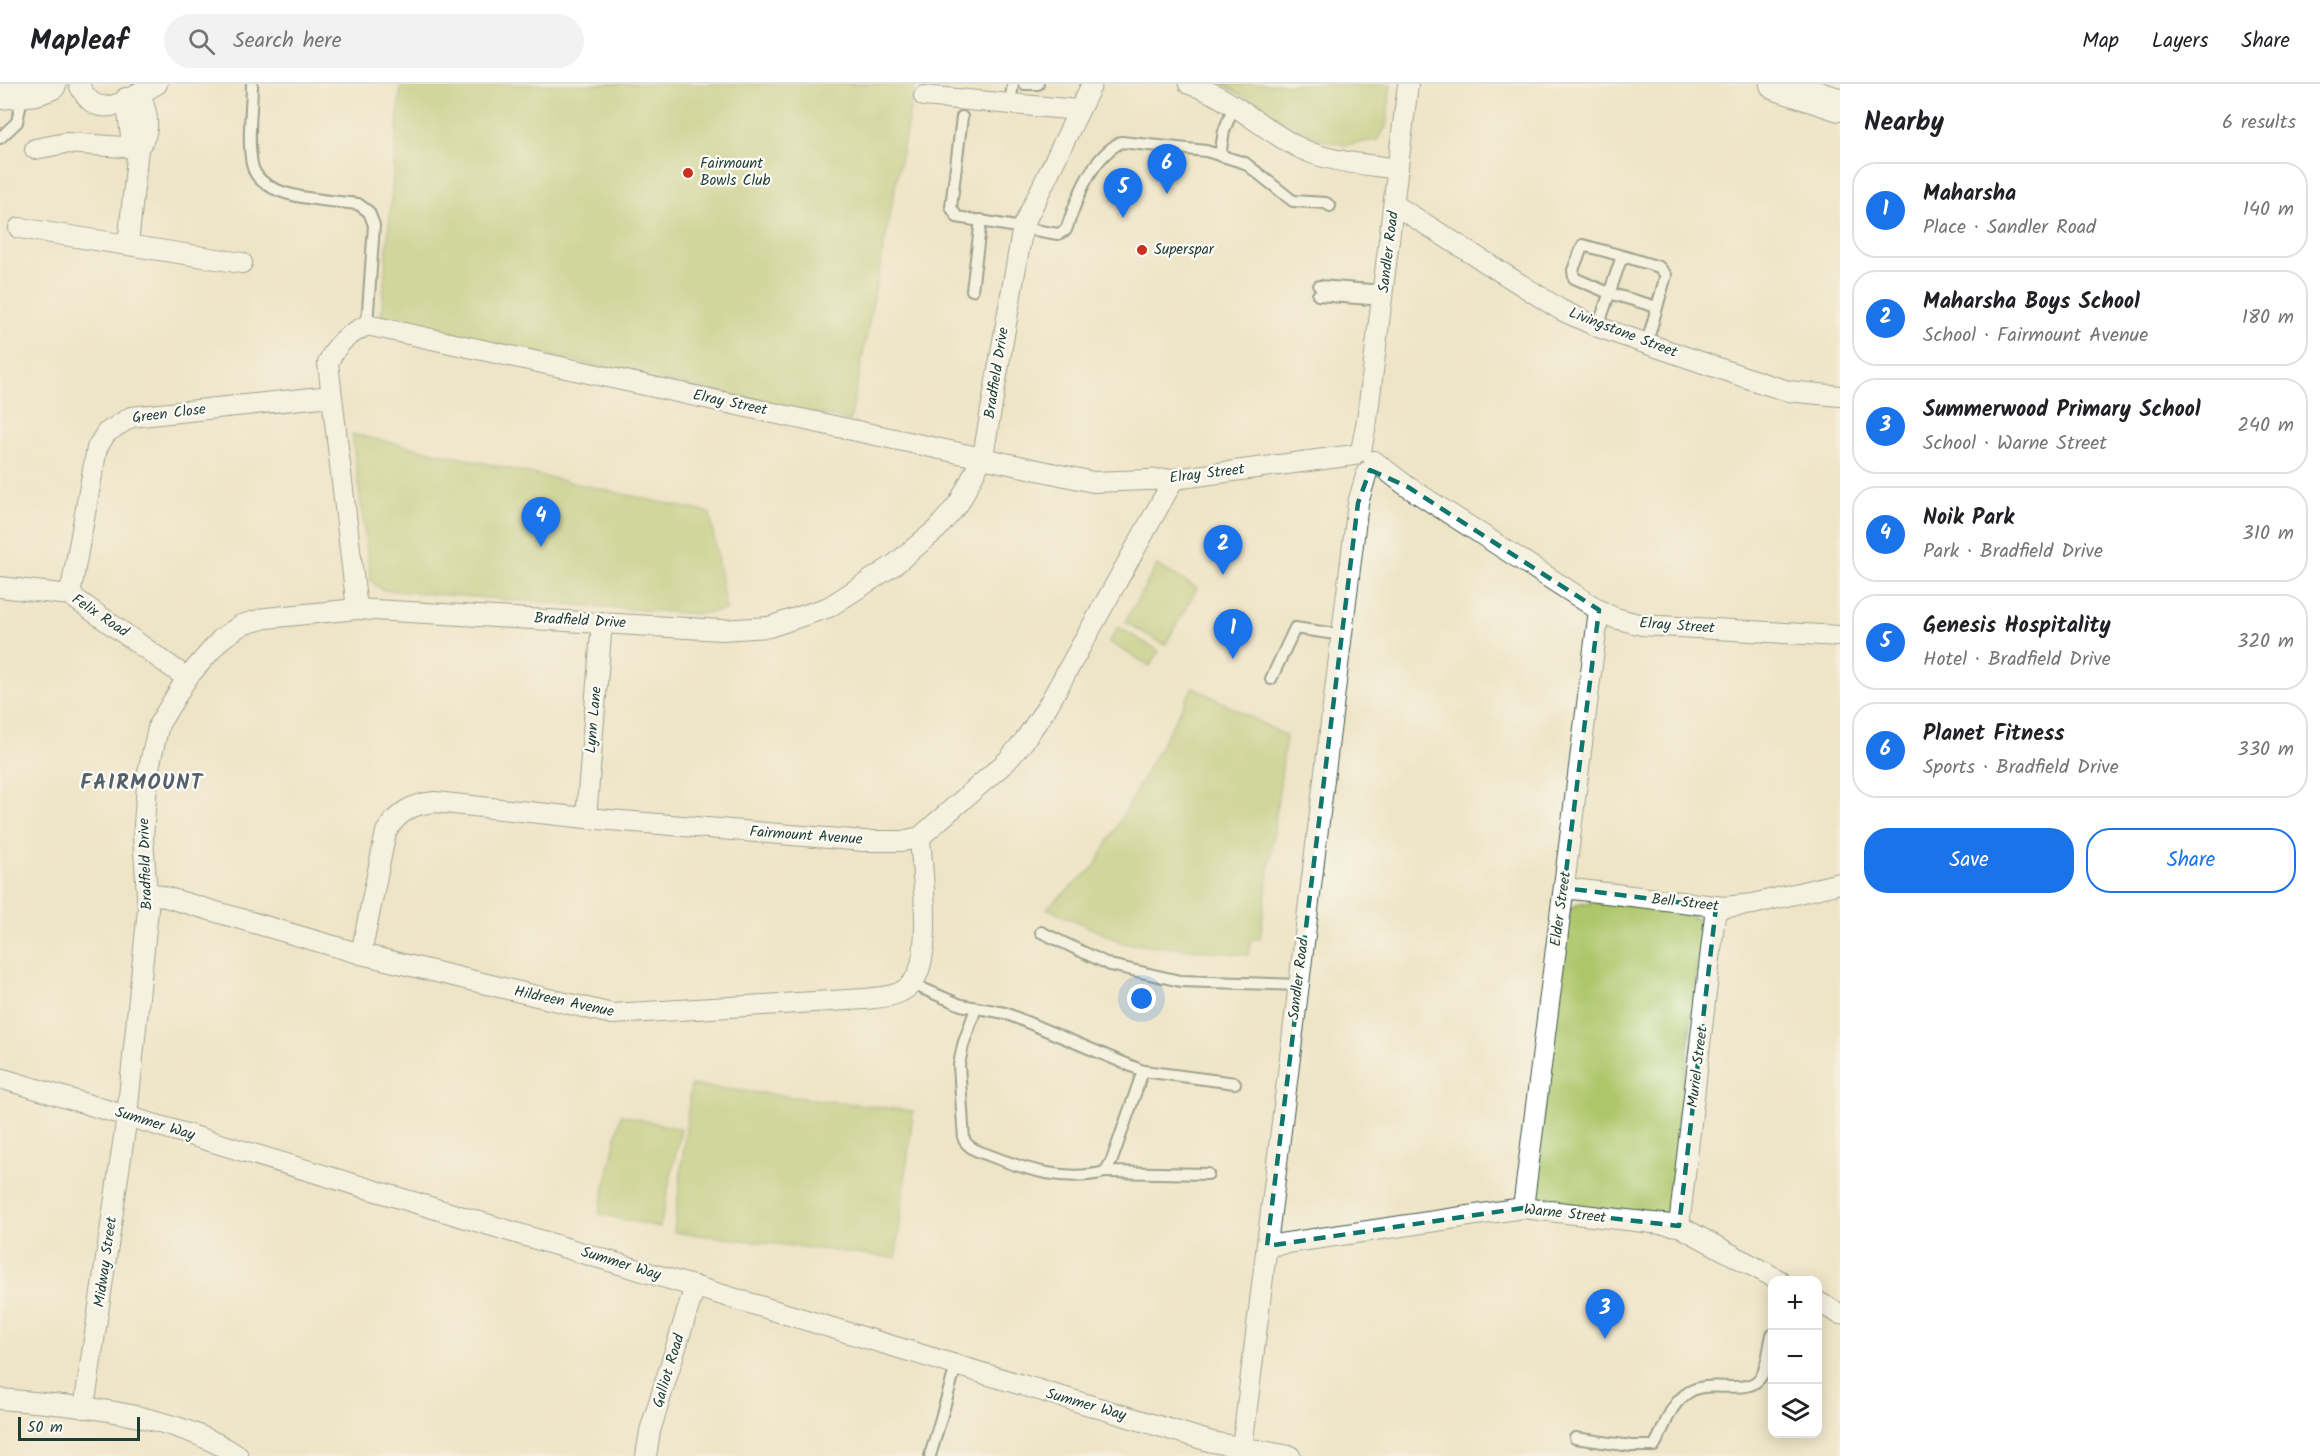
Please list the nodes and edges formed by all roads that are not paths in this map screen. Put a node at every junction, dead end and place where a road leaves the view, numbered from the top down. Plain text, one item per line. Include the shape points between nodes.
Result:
1 (79, 84) edge
2 (252, 84) edge
3 (1024, 84) edge
4 (1038, 84) edge
5 (1092, 84) edge
6 (1189, 84) edge
7 (1408, 84) edge
8 (1776, 84) edge
9 (25, 89) edge
10 (141, 92) edge
11 (1011, 94) edge
12 (924, 96) dead end
13 (1836, 97) edge
14 (1234, 105) junction
15 (1078, 110) junction
16 (962, 117) dead end
17 (0, 138) edge
18 (138, 148) junction
19 (35, 149) dead end
20 (1220, 155) junction
21 (1398, 169) junction
22 (1330, 206) dead end
23 (1395, 206) junction
24 (981, 220) junction
25 (1023, 226) junction
26 (19, 228) dead end
27 (128, 245) junction
28 (1626, 257) junction
29 (242, 263) dead end
30 (972, 290) dead end
31 (1318, 291) dead end
32 (1609, 293) junction
33 (1383, 296) junction
34 (1657, 307) junction
35 (367, 326) junction
36 (1598, 327) junction
37 (1647, 343) junction
38 (331, 396) junction
39 (1840, 396) edge
40 (983, 456) junction
41 (1363, 461) junction
42 (1174, 479) junction
43 (0, 587) edge
44 (70, 595) junction
45 (357, 609) junction
46 (1599, 610) junction
47 (602, 622) junction
48 (1342, 635) junction
49 (1840, 636) edge
50 (187, 678) junction
51 (1270, 679) dead end
52 (586, 818) junction
53 (920, 837) junction
54 (1840, 883) edge
55 (1564, 888) junction
56 (148, 892) junction
57 (1716, 907) junction
58 (1041, 932) dead end
59 (361, 954) junction
60 (912, 984) junction
61 (1299, 985) junction
62 (976, 1008) junction
63 (1143, 1071) junction
64 (0, 1078) edge
65 (1235, 1083) dead end
66 (128, 1116) junction
67 (1105, 1172) junction
68 (1208, 1174) dead end
69 (1523, 1208) junction
70 (1679, 1226) junction
71 (1267, 1246) junction
72 (1770, 1276) edge
73 (695, 1286) junction
74 (1822, 1304) edge
75 (1840, 1314) edge
76 (1768, 1354) edge
77 (956, 1366) junction
78 (0, 1399) edge
79 (84, 1408) junction
80 (1575, 1438) dead end
81 (1216, 1450) edge
82 (1242, 1452) edge
83 (238, 1456) edge
84 (646, 1456) edge
85 (930, 1456) edge
86 (1290, 1456) edge

1 - 10 street via 84,97 96,107 111,107
2 - 35 lane via 252,164 258,179 274,191 358,204 369,212 374,225
3 - 4 lane
5 - 15 street, Bradfield Drive
6 - 14 street
7 - 21 street, Sandler Road
8 - 13 main road
9 - 17 lane via 20,114
10 - 18 street via 149,120 147,138
11 - 12 street
11 - 15 street
14 - 20 lane
14 - 21 street via 1310,153
15 - 25 street, Bradfield Drive
16 - 24 lane via 951,207 957,216
18 - 19 street via 66,143
18 - 27 street
20 - 22 lane via 1245,163 1293,201
20 - 25 lane via 1121,142 1109,148 1094,166 1066,230 1051,234
21 - 23 street, Sandler Road
23 - 33 street, Sandler Road
23 - 36 street, Livingstone Street via 1561,310
24 - 25 lane
24 - 30 lane
25 - 40 street, Bradfield Drive
26 - 27 street
27 - 29 street
28 - 32 lane via 1617,267
28 - 32 lane via 1585,245 1580,247 1574,278
28 - 34 lane via 1664,270
31 - 33 lane
32 - 34 lane
32 - 36 lane
33 - 41 street, Sandler Road
34 - 37 lane
35 - 38 street via 346,336 334,349 328,363
35 - 40 street, Elray Street
36 - 37 street, Livingstone Street
37 - 39 street, Livingstone Street via 1788,391
38 - 44 street, Green Close via 131,417 116,425 97,448
38 - 45 street
40 - 42 street, Elray Street via 1092,482
40 - 47 street, Bradfield Drive via 959,503 937,529 894,566 829,607 757,628 722,630
41 - 42 street, Elray Street via 1325,459
41 - 46 street, Elray Street
41 - 48 street, Sandler Road
42 - 53 street via 1024,741 996,772
43 - 44 street, Felix Road
44 - 50 street, Felix Road
45 - 47 street, Bradfield Drive
45 - 50 street, Bradfield Drive via 266,618 241,625 220,639
46 - 49 street, Elray Street via 1642,625
46 - 55 street, Elder Street
47 - 52 street, Lynn Lane
48 - 51 lane via 1295,627
48 - 61 street, Sandler Road
50 - 56 street, Bradfield Drive via 159,724 148,772 142,837
52 - 53 street, Fairmount Avenue via 864,841
52 - 59 street, Fairmount Avenue via 435,802 406,809 386,832
53 - 60 street via 925,950 921,969
54 - 57 street, Bell Street via 1753,904
55 - 57 street, Bell Street
55 - 69 street, Elder Street
56 - 59 street, Hildreen Avenue
56 - 66 street, Bradfield Drive
57 - 70 street, Muriel Street
58 - 61 lane via 1110,965 1170,979
59 - 60 street, Hildreen Avenue via 612,1014 865,999 890,996
60 - 62 lane via 950,1002
61 - 71 street, Sandler Road
62 - 63 lane via 1005,1013
62 - 67 lane via 959,1065 966,1143 1037,1172
63 - 65 lane
63 - 67 lane
64 - 66 street, Summer Way
66 - 73 street, Summer Way
66 - 79 street, Midway Street
67 - 68 lane
69 - 70 street, Warne Street
69 - 71 street, Warne Street
70 - 72 street, Warne Street
71 - 82 street, Sandler Road
73 - 77 street, Summer Way
73 - 84 street, Galliot Road
74 - 75 street
76 - 80 lane via 1757,1382 1745,1388 1702,1386 1689,1392 1666,1416 1654,1446
77 - 81 street, Summer Way
77 - 85 lane
78 - 79 street
79 - 83 street via 178,1426
81 - 82 street, Summer Way
82 - 86 street, Summer Way

